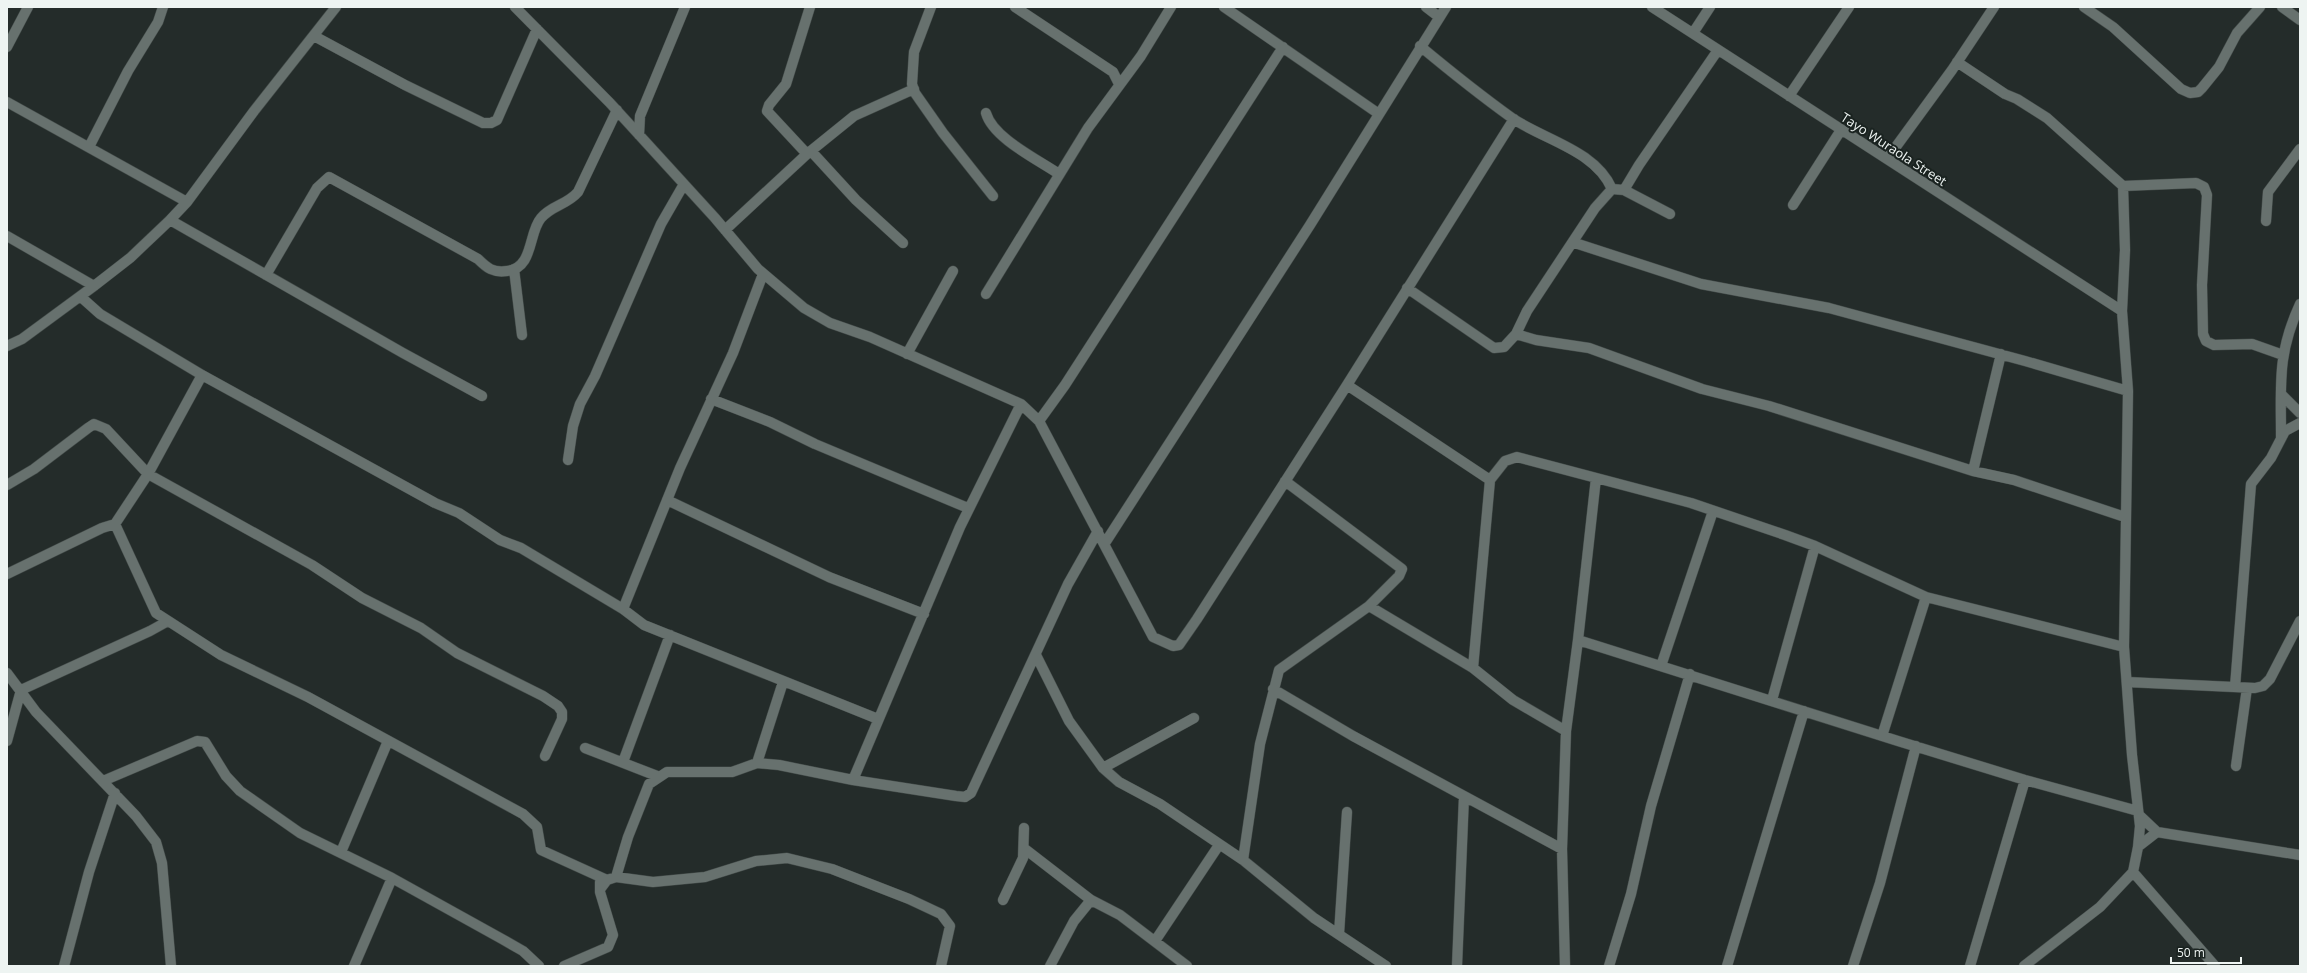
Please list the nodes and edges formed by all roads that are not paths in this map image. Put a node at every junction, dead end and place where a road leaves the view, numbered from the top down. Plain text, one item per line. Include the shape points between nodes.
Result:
1 (28, 7) edge
2 (163, 7) edge
3 (336, 7) edge
4 (515, 7) edge
5 (686, 7) edge
6 (810, 7) edge
7 (931, 7) edge
8 (1015, 7) edge
9 (1171, 7) edge
10 (1224, 7) edge
11 (1426, 7) edge
12 (1446, 7) edge
13 (1652, 7) edge
14 (1710, 7) edge
15 (1849, 7) edge
16 (1994, 7) edge
17 (2084, 7) edge
18 (2260, 7) edge
19 (2282, 7) edge
20 (1439, 16) junction
21 (2300, 20) edge
22 (537, 29) junction
23 (1693, 33) junction
24 (314, 36) junction
25 (1420, 46) junction
26 (7, 47) edge
27 (1283, 47) junction
28 (1718, 50) junction
29 (1957, 62) junction
30 (1113, 72) junction
31 (1129, 72) junction
32 (1120, 84) junction
33 (914, 89) junction
34 (1789, 96) junction
35 (7, 102) edge
36 (617, 110) junction
37 (986, 113) dead end
38 (1379, 114) junction
39 (640, 116) junction
40 (625, 119) junction
41 (1514, 119) junction
42 (1841, 130) junction
43 (639, 135) junction
44 (89, 147) junction
45 (2300, 148) edge
46 (809, 152) junction
47 (1887, 159) junction
48 (1059, 174) junction
49 (684, 184) junction
50 (2123, 186) junction
51 (1612, 189) junction
52 (1624, 190) junction
53 (993, 196) dead end
54 (187, 202) junction
55 (1793, 205) dead end
56 (1670, 214) dead end
57 (170, 220) junction
58 (2266, 221) dead end
59 (725, 230) junction
60 (7, 236) edge
61 (1574, 243) junction
62 (903, 244) dead end
63 (514, 269) junction
64 (953, 271) dead end
65 (763, 274) junction
66 (266, 275) junction
67 (94, 286) junction
68 (1407, 288) junction
69 (986, 294) dead end
70 (81, 297) junction
71 (2300, 304) edge
72 (2122, 312) junction
73 (1516, 334) junction
74 (522, 335) dead end
75 (7, 346) edge
76 (907, 354) junction
77 (2001, 354) junction
78 (2283, 355) junction
79 (202, 375) junction
80 (1347, 385) junction
81 (2128, 391) junction
82 (2281, 394) junction
83 (482, 396) dead end
84 (711, 399) junction
85 (1022, 404) junction
86 (2300, 413) edge
87 (1040, 421) junction
88 (2300, 423) edge
89 (2282, 437) junction
90 (568, 460) dead end
91 (1973, 471) junction
92 (148, 474) junction
93 (1596, 478) junction
94 (1490, 480) junction
95 (1285, 481) junction
96 (7, 485) edge
97 (666, 500) junction
98 (968, 508) junction
99 (1713, 511) junction
100 (2125, 517) junction
101 (115, 524) junction
102 (1098, 531) junction
103 (1104, 543) junction
104 (1815, 546) junction
105 (7, 574) edge
106 (1926, 597) junction
107 (1370, 606) junction
108 (623, 609) junction
109 (924, 614) junction
110 (168, 621) junction
111 (2300, 621) edge
112 (670, 635) junction
113 (1578, 640) junction
114 (2124, 647) junction
115 (1036, 655) junction
116 (1662, 666) junction
117 (1473, 668) junction
118 (7, 673) edge
119 (1690, 674) junction
120 (783, 682) junction
121 (2127, 682) junction
122 (2235, 687) junction
123 (2247, 688) junction
124 (1273, 689) junction
125 (21, 690) junction
126 (1772, 700) junction
127 (1804, 710) junction
128 (1194, 718) dead end
129 (878, 719) junction
130 (1566, 731) junction
131 (1882, 736) junction
132 (7, 741) edge
133 (388, 741) junction
134 (1916, 746) junction
135 (585, 748) dead end
136 (545, 756) dead end
137 (623, 762) junction
138 (757, 763) junction
139 (2236, 766) dead end
140 (1103, 768) junction
141 (657, 776) junction
142 (853, 780) junction
143 (2025, 780) junction
144 (103, 781) junction
145 (115, 794) junction
146 (1464, 796) junction
147 (1347, 812) dead end
148 (2138, 813) junction
149 (1024, 828) dead end
150 (2157, 832) junction
151 (1219, 845) junction
152 (2138, 846) junction
153 (1025, 849) junction
154 (1562, 849) junction
155 (341, 852) junction
156 (2300, 855) edge
157 (1243, 860) junction
158 (2133, 872) junction
159 (392, 878) junction
160 (606, 880) junction
161 (1003, 900) dead end
162 (1091, 900) junction
163 (1339, 934) junction
164 (1156, 941) junction
165 (64, 966) edge
166 (171, 966) edge
167 (354, 966) edge
168 (539, 966) edge
169 (564, 966) edge
170 (941, 966) edge
171 (1050, 966) edge
172 (1187, 966) edge
173 (1386, 966) edge
174 (1457, 966) edge
175 (1564, 966) edge
176 (1609, 966) edge
177 (1727, 966) edge
178 (1853, 966) edge
179 (1970, 966) edge
180 (2024, 966) edge
181 (2215, 966) edge

1 - 26 street
2 - 44 street via 158,22
3 - 24 street
4 - 22 street
5 - 39 street
6 - 46 street via 786,84 767,111
7 - 33 street via 914,52 911,68
8 - 30 street
9 - 31 street
10 - 27 street
11 - 20 street
12 - 20 street
13 - 23 street, Tayo Wuraola Street
14 - 23 street
15 - 34 street
16 - 29 street
17 - 18 street via 2113,27 2181,89 2190,93 2198,92 2211,78 2237,33
19 - 21 street
20 - 25 street
22 - 24 street via 496,120 491,123 483,123
22 - 36 street
23 - 28 street, Tayo Wuraola Street
24 - 54 street via 254,111
25 - 38 street
25 - 41 street
27 - 38 street
27 - 87 street
28 - 34 street, Tayo Wuraola Street
28 - 52 street
29 - 47 street
29 - 50 street via 2047,118
30 - 31 street
30 - 32 street
31 - 32 street
32 - 48 street
33 - 46 street via 854,116
33 - 53 street via 943,133
34 - 42 street, Tayo Wuraola Street
35 - 44 street
36 - 40 street
36 - 63 street via 578,192 571,201 556,206 540,218 531,247 522,263
37 - 48 street via 989,123 1005,138
38 - 103 street
39 - 40 street
39 - 43 street
40 - 43 street
41 - 51 street via 1552,138 1596,167 1607,177
41 - 68 street
42 - 47 street, Tayo Wuraola Street
42 - 55 street
43 - 49 street
44 - 54 street via 145,181
45 - 58 street via 2268,192
46 - 59 street
46 - 62 street
47 - 72 street, Tayo Wuraola Street
48 - 69 street
49 - 59 street
49 - 90 street via 661,224 595,376 580,404
50 - 72 street via 2125,250
50 - 78 street via 2196,183 2204,187 2207,195 2202,285 2203,334 2206,340 2214,345 2252,344
51 - 52 street
51 - 61 street via 1595,208
52 - 56 street
54 - 57 street
57 - 66 street
57 - 67 street via 130,258
59 - 65 street
60 - 67 street
61 - 73 street via 1528,311
61 - 77 street via 1701,284 1829,308
63 - 66 street via 498,272 488,268 478,258 454,244 329,177 317,188
63 - 74 street
64 - 76 street
65 - 76 street via 804,308 830,323
65 - 84 street via 733,353
66 - 83 street
67 - 70 street
68 - 73 street via 1494,348 1504,347
68 - 80 street
70 - 75 street via 22,339
70 - 79 street via 100,314
71 - 78 street via 2288,332
72 - 81 street
73 - 91 street via 1536,340 1589,348 1702,389 1769,406
76 - 85 street
77 - 81 street
77 - 91 street
78 - 82 street
79 - 92 street
79 - 108 street via 435,503 459,513 500,540 521,548
80 - 94 street
80 - 95 street
81 - 100 street
82 - 86 street
82 - 89 street
84 - 97 street
84 - 98 street
85 - 87 street
85 - 98 street
87 - 102 street
88 - 89 street via 2285,431
89 - 122 street via 2271,458 2251,484
91 - 100 street via 2014,480
92 - 96 street via 106,429 94,424 34,469
92 - 101 street
92 - 136 street via 312,565 362,598 421,628 457,653 558,706 562,712 562,719
93 - 94 street via 1517,457 1504,461
93 - 99 street
93 - 113 street
94 - 117 street
95 - 103 street via 1179,645 1173,646 1153,637
95 - 107 street via 1402,569 1399,576
97 - 108 street
97 - 109 street via 830,577
98 - 109 street
99 - 104 street
99 - 116 street
100 - 114 street
101 - 105 street
101 - 110 street via 152,606 156,613
102 - 103 street
102 - 115 street via 1068,584
104 - 106 street
104 - 126 street
106 - 114 street
106 - 131 street
107 - 117 street
107 - 124 street via 1279,670
108 - 112 street via 644,625
109 - 129 street
110 - 125 street
110 - 133 street via 221,655 308,697
111 - 123 street via 2270,679 2263,686
112 - 120 street
112 - 137 street
113 - 116 street
113 - 130 street
114 - 121 street
115 - 140 street via 1069,721
115 - 142 street via 971,793 965,797
116 - 119 street
117 - 130 street via 1513,700
118 - 125 street
119 - 126 street
119 - 176 street via 1651,806 1631,894
120 - 129 street
120 - 138 street
121 - 122 street
121 - 148 street
122 - 123 street
123 - 139 street
124 - 146 street
124 - 157 street via 1260,744
125 - 132 street
125 - 144 street via 36,712
126 - 127 street
127 - 131 street
127 - 177 street
128 - 140 street
129 - 142 street
130 - 154 street
131 - 134 street
133 - 155 street
133 - 160 street via 523,814 537,827 541,850
134 - 143 street
134 - 178 street via 1880,883
135 - 137 street
137 - 141 street
138 - 141 street via 732,772 666,772
138 - 142 street
140 - 151 street via 1119,782 1160,804
141 - 160 street via 649,784 628,837
143 - 148 street
143 - 179 street
144 - 145 street
144 - 155 street via 201,740 205,742 226,776 240,791 300,832
145 - 165 street via 89,872
145 - 166 street via 156,842 162,863
146 - 154 street
146 - 174 street
147 - 163 street
148 - 150 street
148 - 152 street
149 - 153 street
150 - 152 street
150 - 156 street
151 - 157 street
151 - 164 street
152 - 158 street
153 - 161 street
153 - 162 street
154 - 175 street
155 - 159 street
157 - 163 street via 1314,918
158 - 180 street via 2100,907
158 - 181 street
159 - 167 street
159 - 168 street via 508,942
160 - 169 street via 600,892 613,935 611,941 608,947
160 - 170 street via 652,882 705,877 756,861 787,858 818,864 909,899 940,914 950,926
162 - 164 street via 1120,915
162 - 171 street via 1074,922
163 - 173 street
164 - 172 street

